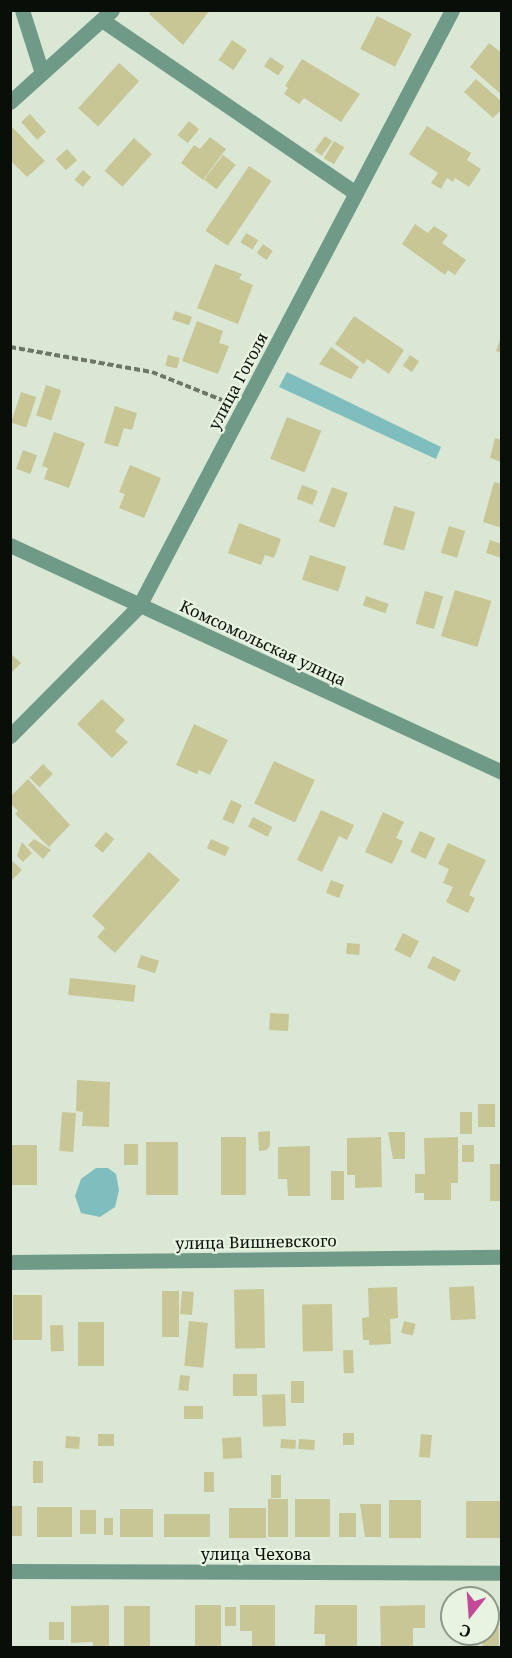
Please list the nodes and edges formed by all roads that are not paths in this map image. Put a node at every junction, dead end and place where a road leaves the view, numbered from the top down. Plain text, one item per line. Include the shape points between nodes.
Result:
1 (22, 10) edge
2 (452, 10) edge
3 (107, 15) edge
4 (42, 73) junction
5 (10, 102) edge
6 (356, 193) junction
7 (10, 545) edge
8 (140, 606) junction
9 (10, 736) edge
10 (501, 772) edge
11 (501, 1257) edge
12 (10, 1262) edge
13 (10, 1571) edge
14 (501, 1573) edge

1 - 4 street
2 - 6 street, улица Гоголя
3 - 4 street
3 - 6 street
4 - 5 street
6 - 8 street, улица Гоголя
7 - 8 street, Комсомольская улица
8 - 9 street, улица Гоголя
8 - 10 street, Комсомольская улица
11 - 12 street, улица Вишневского
13 - 14 street, улица Чехова

